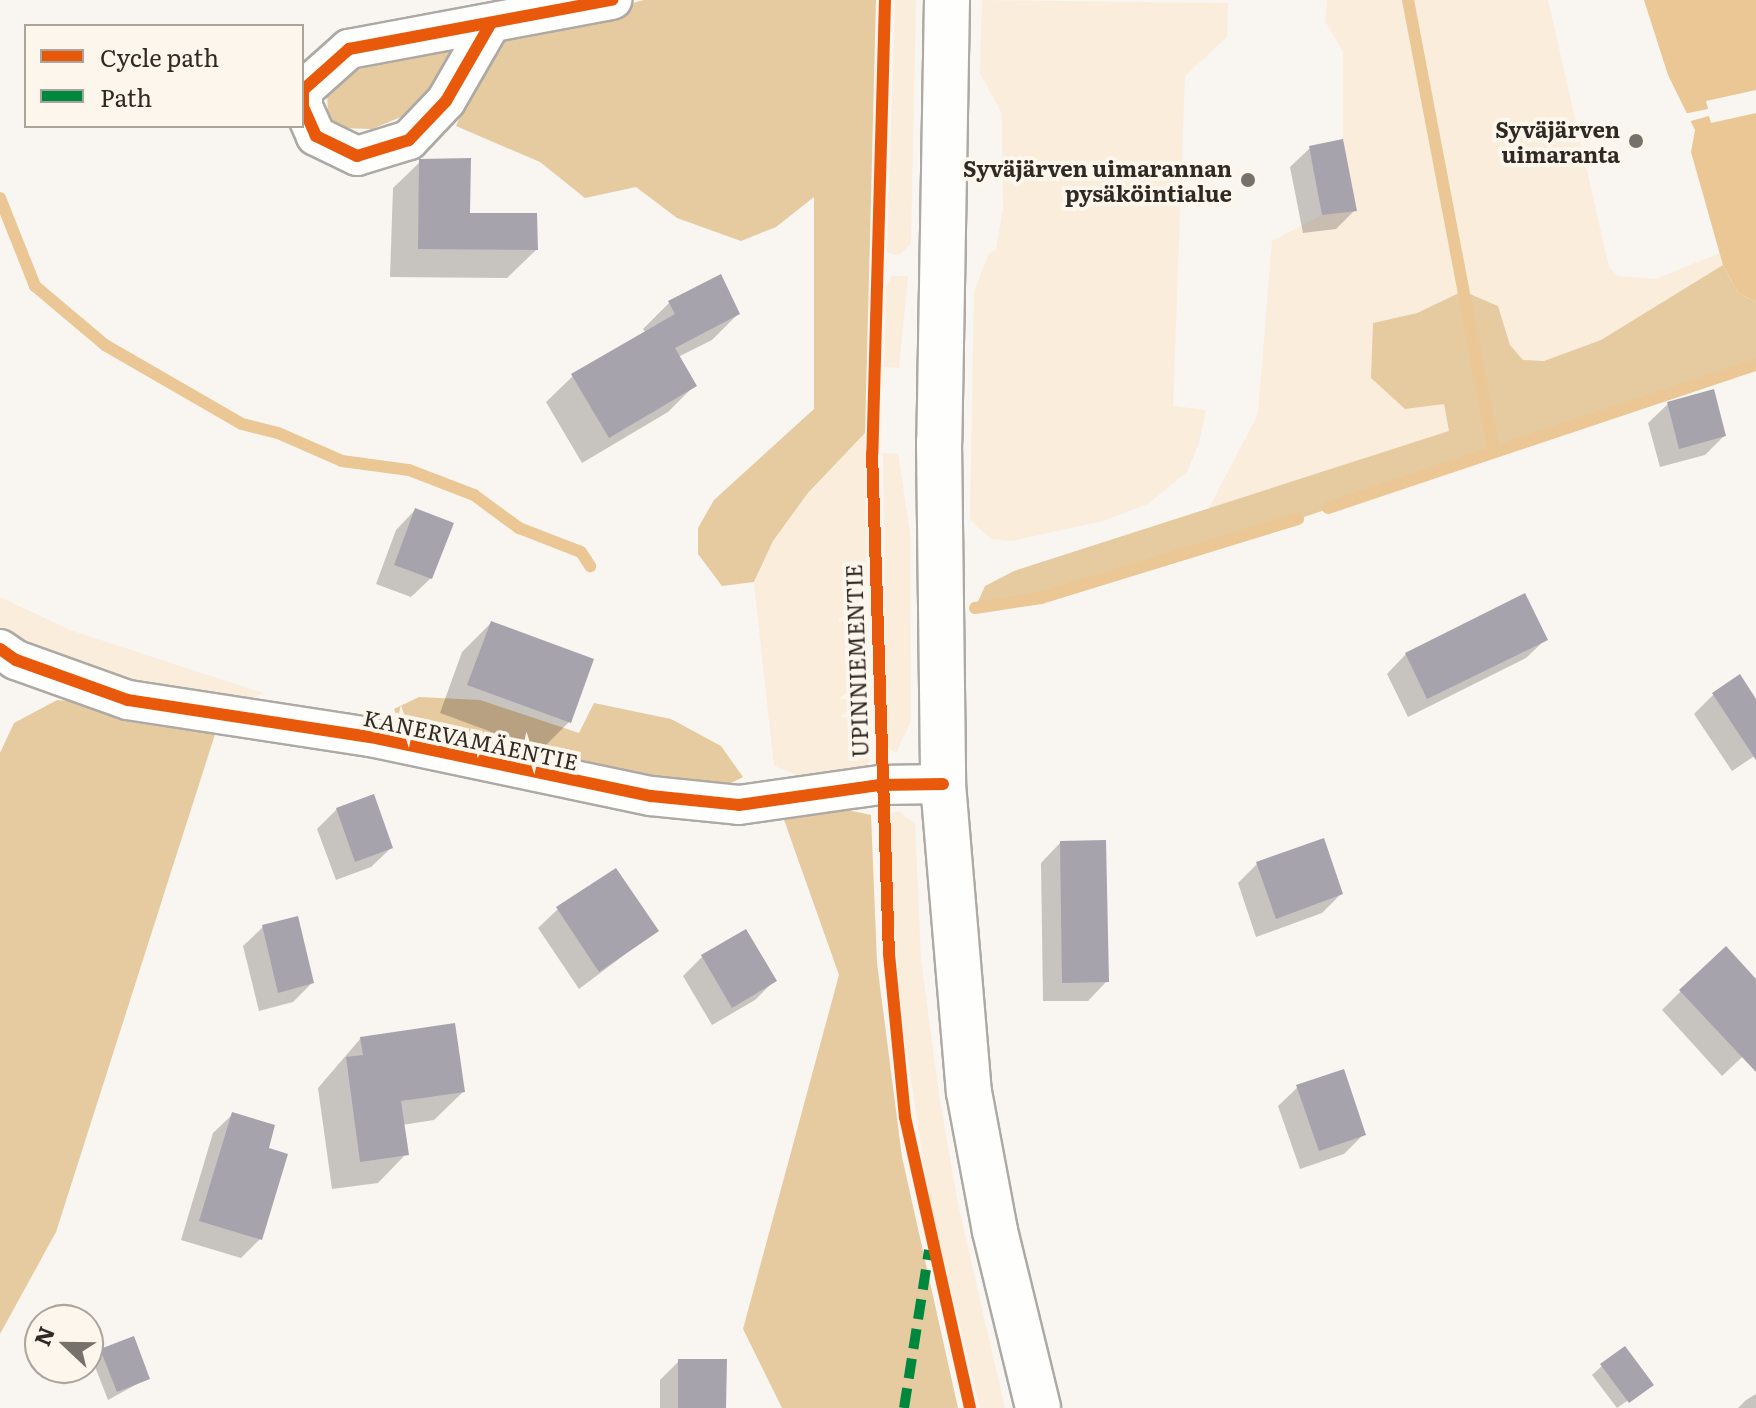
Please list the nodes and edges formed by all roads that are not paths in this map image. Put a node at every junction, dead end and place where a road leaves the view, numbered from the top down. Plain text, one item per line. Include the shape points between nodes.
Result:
1 (612, 0) edge
2 (947, 0) edge
3 (491, 23) junction
4 (304, 89) edge
5 (304, 109) edge
6 (0, 649) edge
7 (943, 784) junction
8 (1038, 1408) edge

1 - 3 street
2 - 7 main road via 939,427
3 - 4 street via 349,49
3 - 5 street via 446,101 409,140 357,156 316,136
6 - 7 street, KANERVAMÄENTIE via 16,660 128,700 370,737 651,796 739,805 880,785
7 - 8 main road via 969,1092 995,1231

